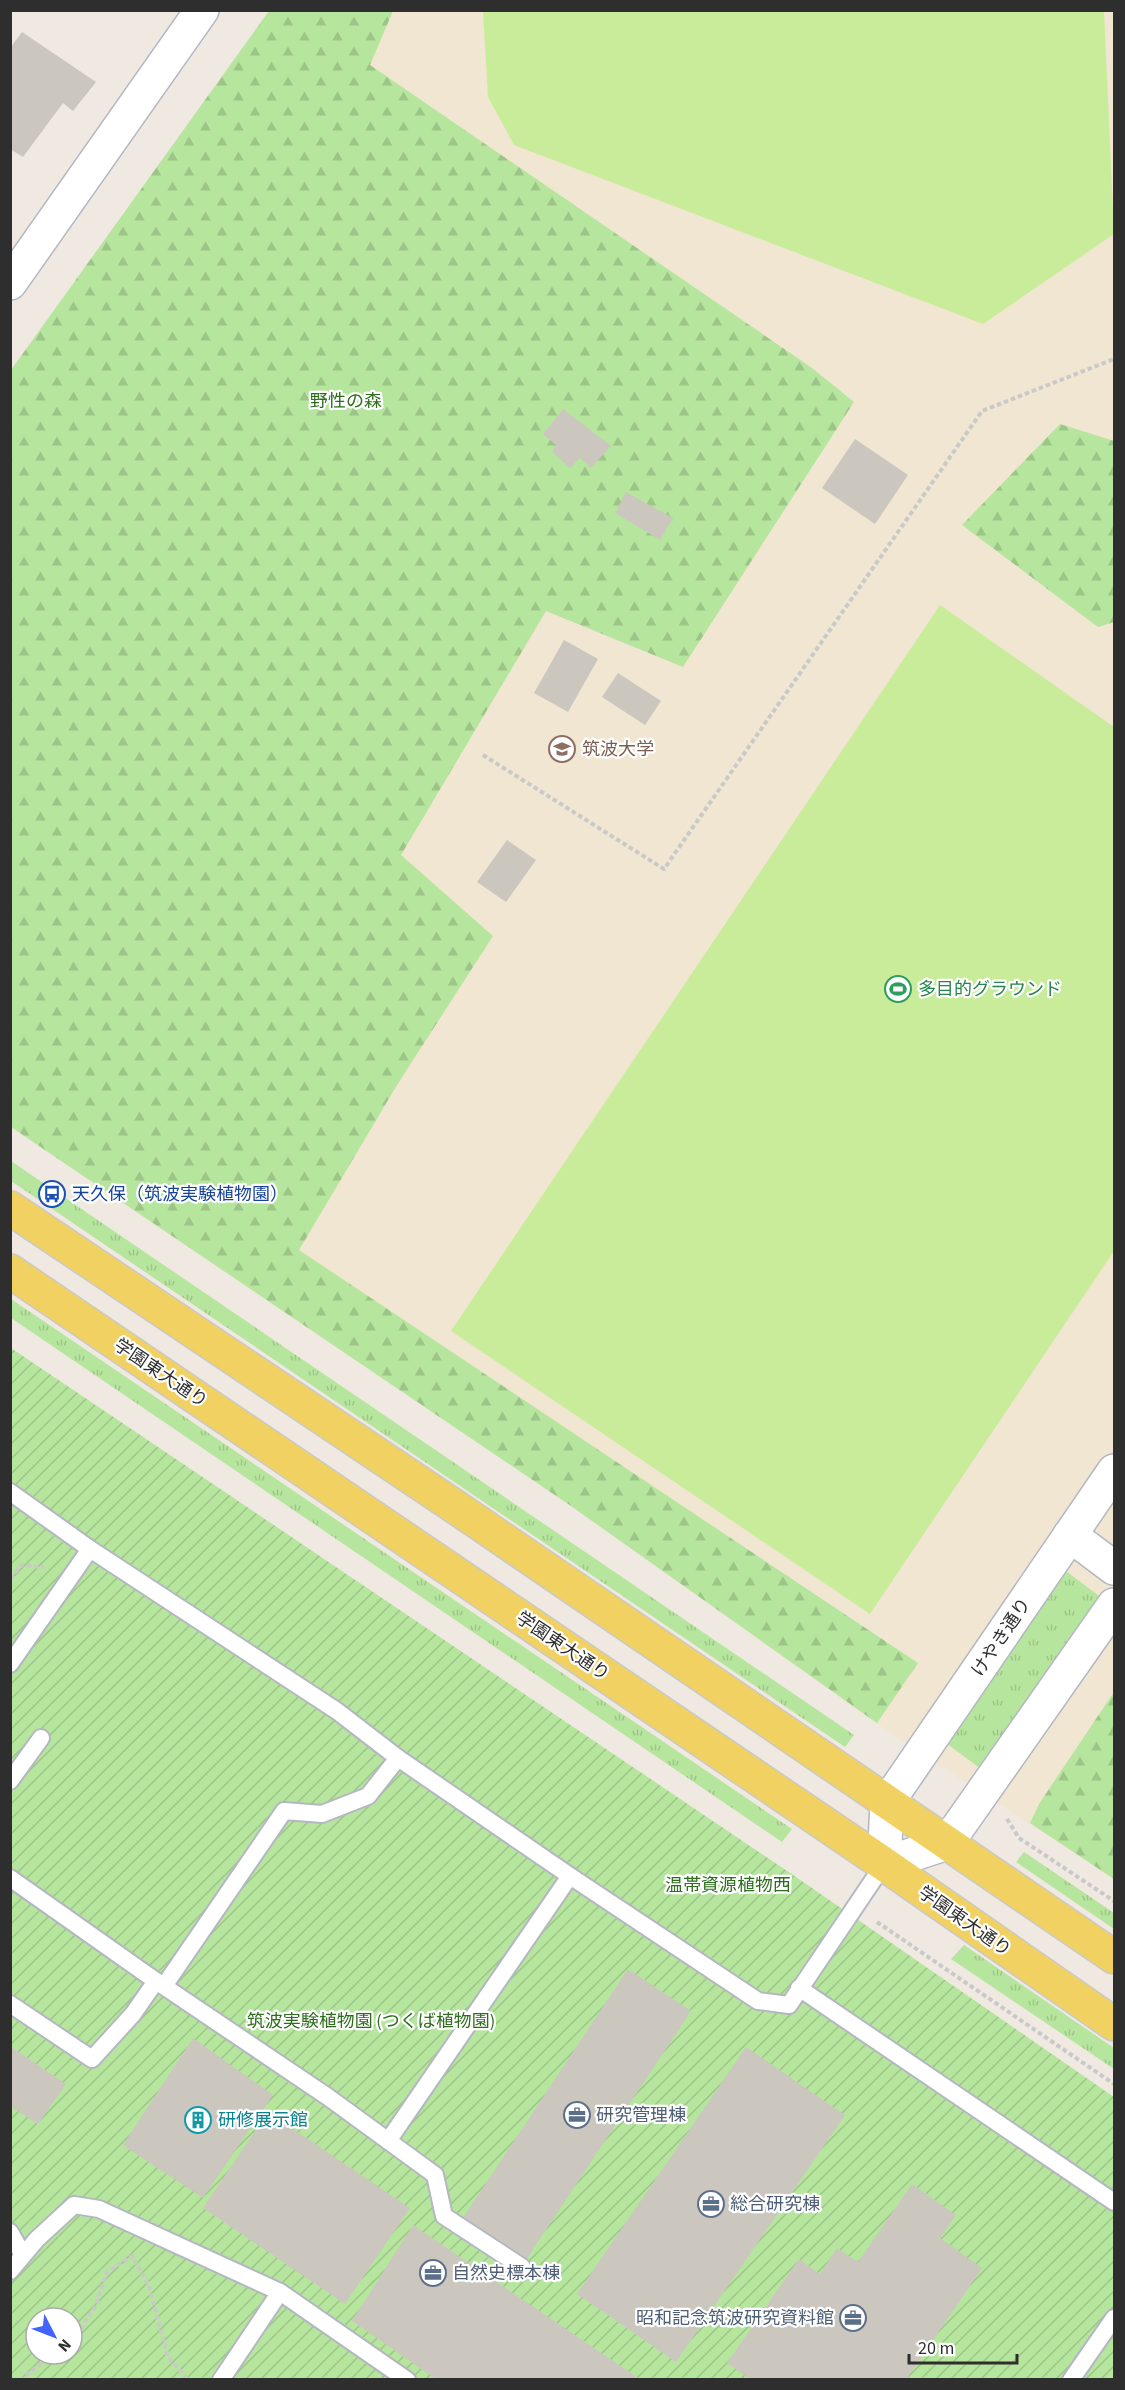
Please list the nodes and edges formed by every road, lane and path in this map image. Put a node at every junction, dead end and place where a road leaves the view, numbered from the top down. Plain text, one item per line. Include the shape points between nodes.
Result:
1 (202, 10) edge
2 (10, 283) edge
3 (1114, 359) edge
4 (483, 755) dead end
5 (10, 1208) edge
6 (10, 1271) edge
7 (1114, 1471) edge
8 (10, 1492) edge
9 (68, 1533) junction
10 (1070, 1535) junction
11 (90, 1549) junction
12 (1114, 1568) edge
13 (10, 1578) edge
14 (1114, 1605) edge
15 (10, 1664) edge
16 (41, 1738) dead end
17 (398, 1758) junction
18 (10, 1781) edge
19 (887, 1803) junction
20 (1006, 1817) dead end
21 (947, 1843) junction
22 (884, 1864) junction
23 (570, 1876) junction
24 (12, 1883) edge
25 (1114, 1901) edge
26 (877, 1922) dead end
27 (1114, 1957) edge
28 (160, 1984) junction
29 (799, 1988) junction
30 (10, 2004) edge
31 (1114, 2024) edge
32 (1114, 2084) edge
33 (388, 2141) junction
34 (1114, 2202) edge
35 (10, 2232) edge
36 (23, 2255) junction
37 (522, 2267) dead end
38 (10, 2271) edge
39 (280, 2292) junction
40 (1114, 2318) edge
41 (84, 2323) edge
42 (37, 2366) edge
43 (20, 2379) edge
44 (188, 2379) edge
45 (221, 2379) edge
46 (407, 2379) edge
47 (1071, 2379) edge

1 - 2 street
3 - 4 path via 982,411 664,869
5 - 19 main road
6 - 22 main road, 学園東大通り
7 - 10 street, けやき通り
8 - 9 lane
9 - 11 lane
9 - 13 path via 42,1567 22,1565
10 - 12 street
10 - 19 street, けやき通り
11 - 15 lane
11 - 17 lane via 337,1711
14 - 21 street
16 - 18 lane
17 - 23 lane
17 - 28 lane via 368,1796 322,1814 285,1811
19 - 21 main road
19 - 22 street
20 - 25 path via 1019,1838
21 - 22 street
21 - 27 main road
22 - 29 lane
22 - 31 main road, 学園東大通り
23 - 29 lane via 758,2001 789,2005
23 - 33 lane
24 - 28 lane
26 - 32 path
28 - 30 lane via 92,2059
28 - 33 lane
29 - 34 lane
33 - 37 lane via 435,2175 444,2216
35 - 36 lane
36 - 38 lane
36 - 39 lane via 74,2205 99,2209
39 - 45 lane
39 - 46 lane
40 - 47 lane
41 - 44 path via 95,2307 108,2272 132,2256 149,2286 168,2357
42 - 43 path

